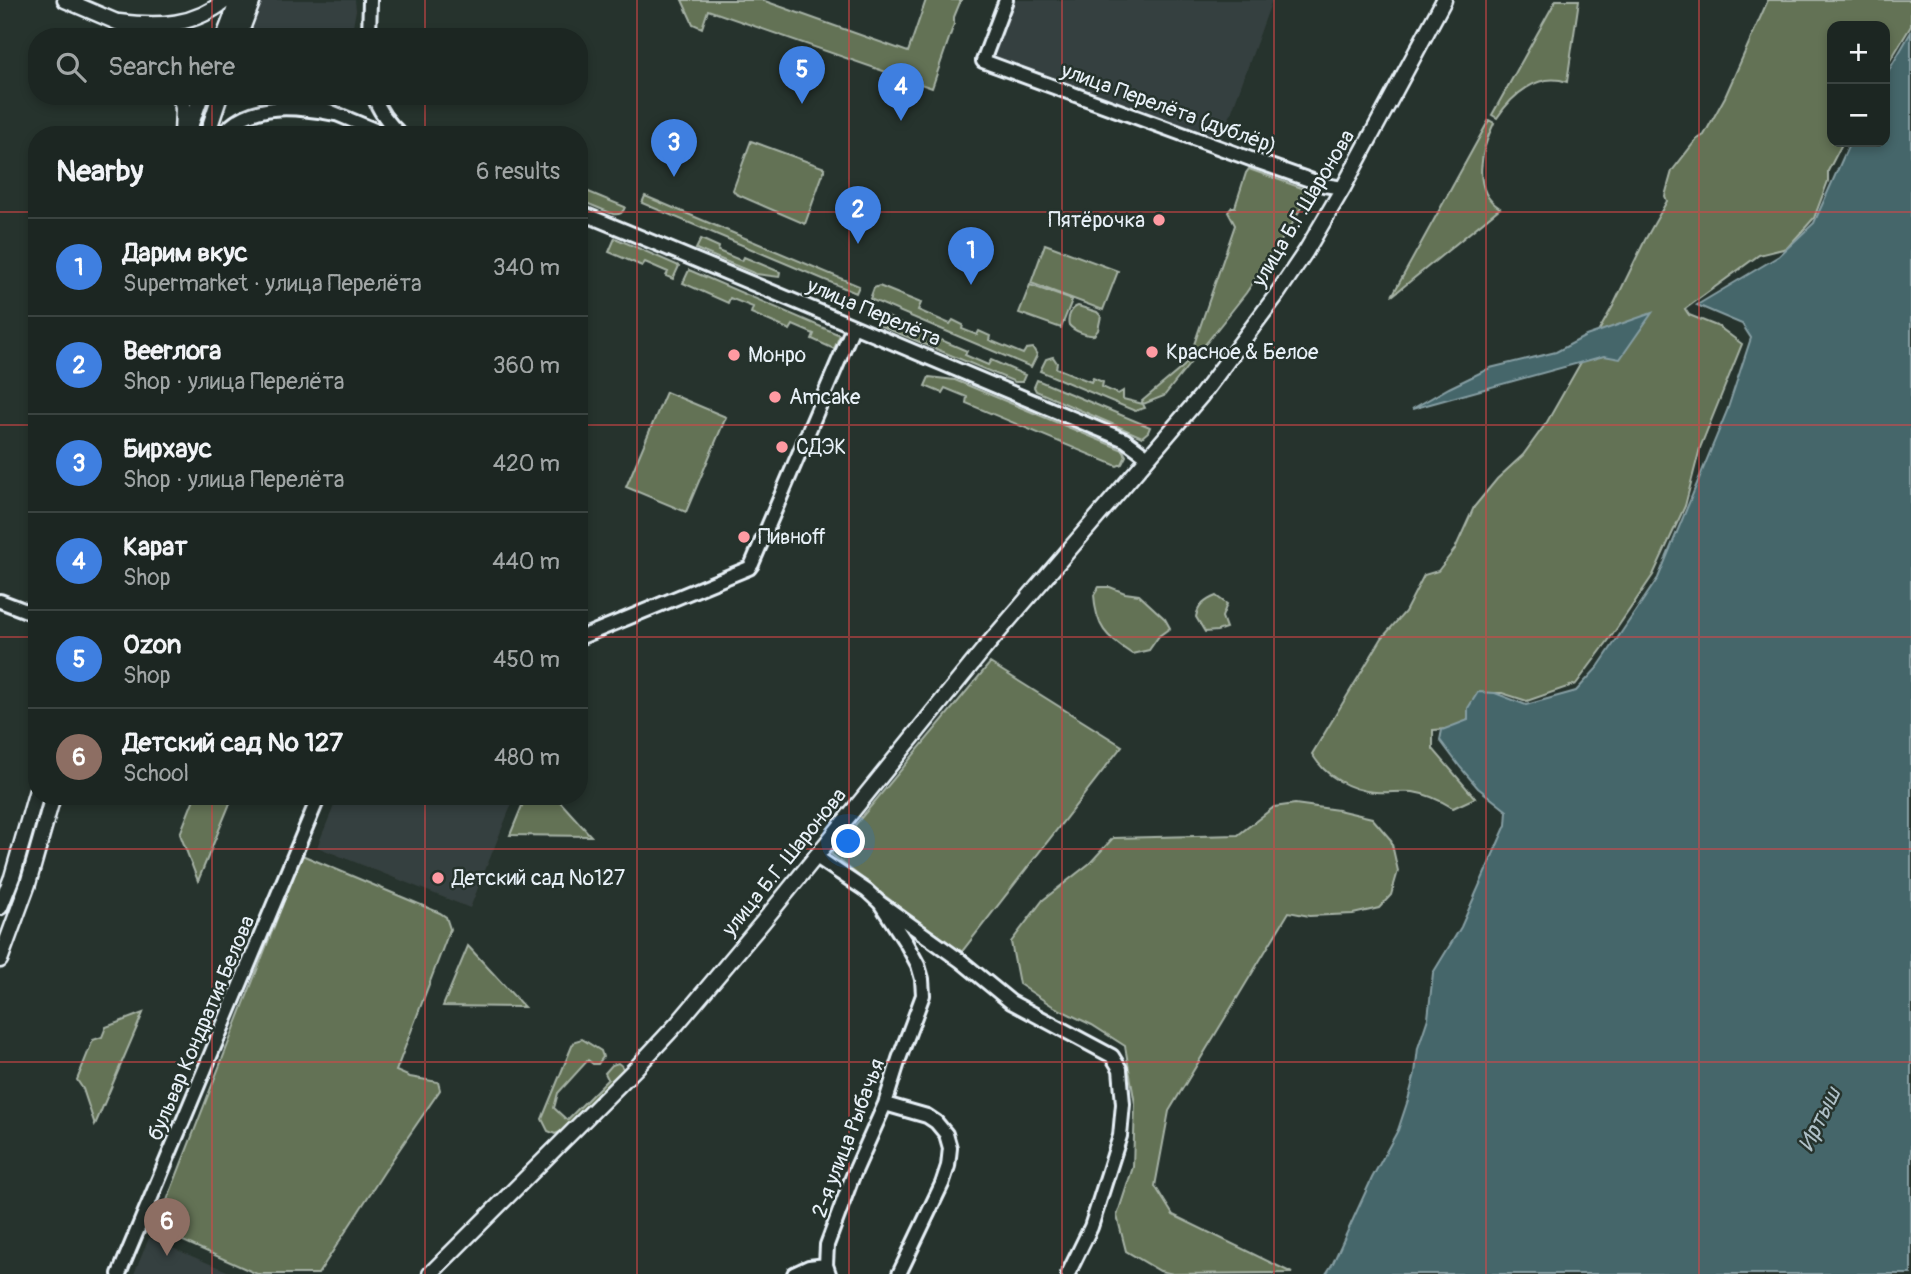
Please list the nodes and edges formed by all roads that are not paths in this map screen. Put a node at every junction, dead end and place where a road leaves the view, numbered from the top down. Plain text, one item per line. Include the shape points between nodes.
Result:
1 (65, 0) edge
2 (226, 0) edge
3 (238, 0) edge
4 (253, 0) edge
5 (370, 0) edge
6 (1006, 0) edge
7 (1444, 0) edge
8 (119, 22) junction
9 (127, 28) edge
10 (132, 28) edge
11 (227, 28) edge
12 (242, 28) edge
13 (369, 28) edge
14 (182, 105) edge
15 (197, 105) edge
16 (217, 105) edge
17 (314, 105) edge
18 (377, 105) edge
19 (335, 114) junction
20 (184, 126) edge
21 (188, 126) edge
22 (210, 126) edge
23 (232, 126) edge
24 (365, 126) edge
25 (392, 126) edge
26 (1343, 188) junction
27 (588, 216) edge
28 (853, 327) junction
29 (1149, 457) junction
30 (0, 601) edge
31 (28, 612) edge
32 (588, 634) edge
33 (33, 805) edge
34 (50, 805) edge
35 (315, 805) edge
36 (815, 856) junction
37 (880, 903) junction
38 (0, 907) edge
39 (0, 960) edge
40 (885, 1104) junction
41 (828, 1270) edge
42 (118, 1274) edge
43 (430, 1274) edge
44 (794, 1274) edge
45 (899, 1274) edge
46 (1068, 1274) edge

1 - 8 main road
2 - 8 main road via 201,17 182,22
3 - 11 main road
4 - 12 main road
5 - 13 street
6 - 26 street, улица Перелёта (дублёр) via 984,61 1256,161
7 - 26 main road, улица Б.Г.Шаронова
8 - 9 main road
8 - 10 main road
14 - 20 main road
15 - 21 main road
16 - 22 main road
17 - 19 street
18 - 25 street
19 - 23 street via 285,107 245,117
19 - 24 street
26 - 29 main road, улица Б.Г.Шаронова via 1275,297
27 - 28 street, улица Перелёта
28 - 29 street, улица Перелёта via 1125,440
28 - 32 street via 749,568
29 - 36 main road, улица Б.Г. Шаронова
30 - 31 street
33 - 38 main road
34 - 39 main road
35 - 42 street, бульвар Кондратия Белова
36 - 37 street
36 - 43 main road, улица Б.Г. Шаронова via 657,1047
37 - 40 street, 2-я улица Рыбачья via 918,965 923,995
37 - 46 street via 1011,1002 1112,1056 1120,1069 1124,1104 1120,1136 1091,1227
40 - 41 street, 2-я улица Рыбачья via 827,1245
40 - 45 street via 936,1122 946,1133 950,1148 942,1184
41 - 44 street, 2-я улица Рыбачья via 809,1267

